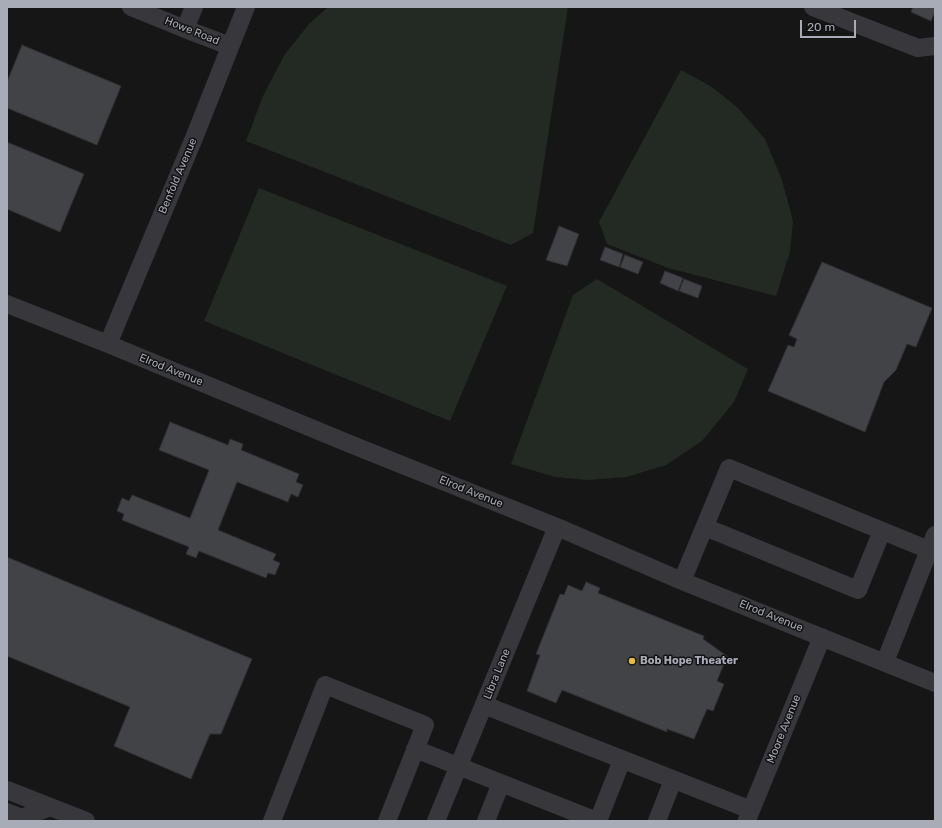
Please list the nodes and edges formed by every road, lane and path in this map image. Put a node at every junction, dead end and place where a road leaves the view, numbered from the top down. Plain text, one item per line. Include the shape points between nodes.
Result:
1 (132, 7) edge
2 (194, 7) edge
3 (246, 7) edge
4 (814, 7) edge
5 (842, 12) edge
6 (185, 29) junction
7 (230, 46) junction
8 (935, 46) edge
9 (7, 304) edge
10 (108, 344) junction
11 (557, 527) junction
12 (705, 527) junction
13 (882, 531) junction
14 (932, 543) edge
15 (682, 581) junction
16 (822, 637) junction
17 (885, 662) junction
18 (935, 683) edge
19 (484, 705) junction
20 (415, 749) junction
21 (622, 760) junction
22 (459, 767) junction
23 (673, 780) junction
24 (501, 783) junction
25 (7, 790) edge
26 (50, 807) junction
27 (7, 812) edge
28 (749, 815) edge
29 (86, 821) edge
30 (272, 821) edge
31 (387, 821) edge
32 (436, 821) edge
33 (486, 821) edge
34 (598, 821) edge
35 (657, 821) edge

1 - 6 street, Howe Road
2 - 6 street
3 - 7 street, Benfold Avenue
4 - 5 street
5 - 8 street via 918,48
6 - 7 street, Howe Road
7 - 10 street, Benfold Avenue
9 - 10 street, Elrod Avenue
10 - 11 street, Elrod Avenue
11 - 15 street, Elrod Avenue
11 - 19 street, Libra Lane
12 - 13 street via 729,468
12 - 13 street via 858,590
12 - 15 street
13 - 14 street
14 - 17 street
15 - 16 street, Elrod Avenue
16 - 17 street, Elrod Avenue
16 - 28 street, Moore Avenue
17 - 18 street, Elrod Avenue
19 - 21 street
19 - 22 street, Libra Lane
20 - 22 street
20 - 30 street via 425,725 325,685
20 - 31 street
21 - 23 street
21 - 34 street
22 - 24 street
22 - 32 street, Libra Lane
23 - 28 street
23 - 35 street
24 - 33 street
24 - 34 street
25 - 26 street
26 - 27 street via 22,818
26 - 29 street

